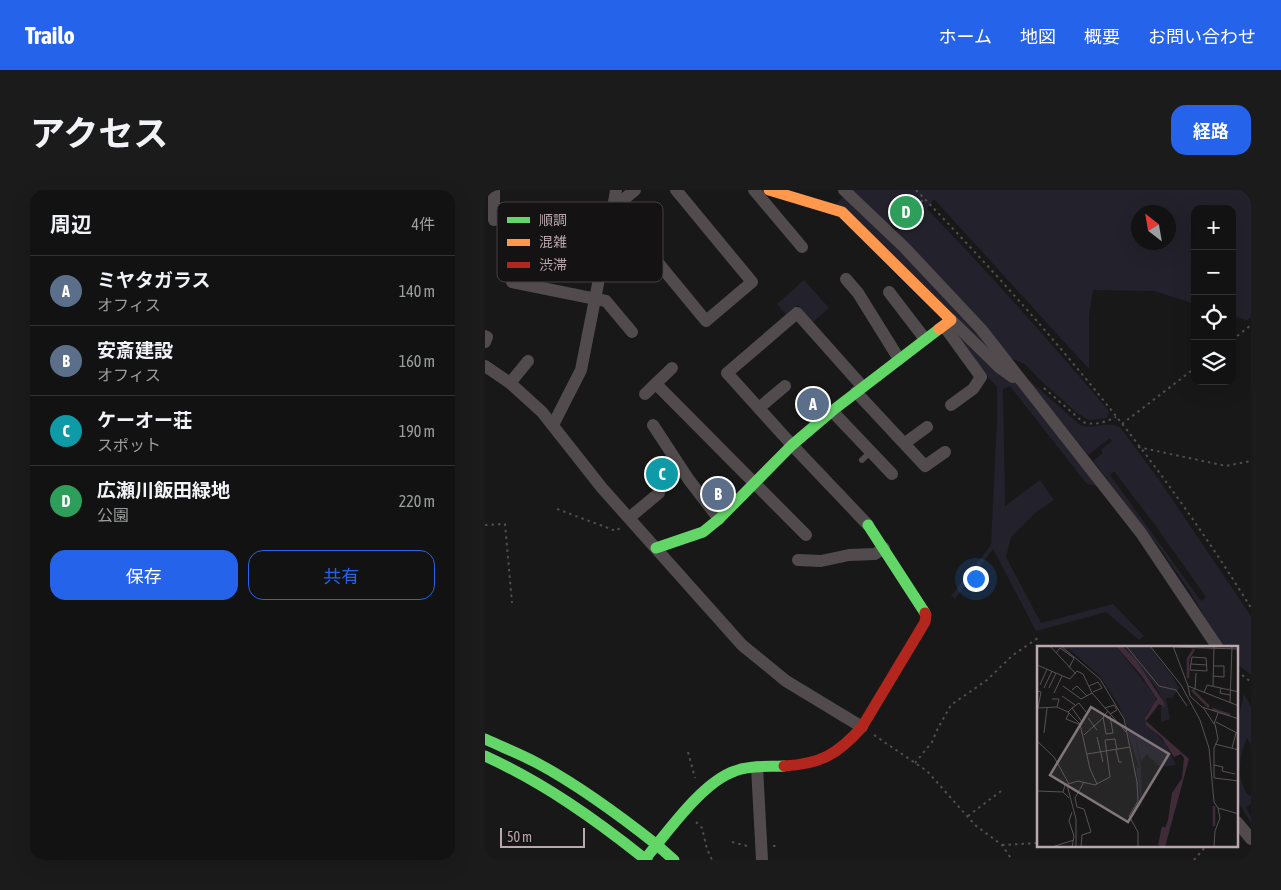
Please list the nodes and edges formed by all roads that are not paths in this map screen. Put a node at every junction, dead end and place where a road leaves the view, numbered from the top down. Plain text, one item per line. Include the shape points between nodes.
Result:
1 (494, 190) edge
2 (635, 190) edge
3 (675, 190) edge
4 (754, 190) edge
5 (769, 190) edge
6 (844, 190) edge
7 (620, 202) edge
8 (494, 220) dead end
9 (802, 247) dead end
10 (663, 269) edge
11 (846, 279) dead end
12 (512, 282) dead end
13 (599, 282) edge
14 (889, 292) dead end
15 (596, 299) junction
16 (947, 323) junction
17 (631, 332) dead end
18 (485, 336) edge
19 (925, 339) junction
20 (485, 342) edge
21 (899, 359) junction
22 (528, 361) dead end
23 (485, 367) edge
24 (672, 368) dead end
25 (1017, 375) junction
26 (510, 383) junction
27 (656, 384) junction
28 (785, 386) dead end
29 (859, 389) junction
30 (645, 394) dead end
31 (951, 405) dead end
32 (759, 408) junction
33 (832, 411) junction
34 (653, 424) dead end
35 (553, 425) junction
36 (927, 426) dead end
37 (905, 443) junction
38 (793, 445) junction
39 (945, 452) dead end
40 (892, 474) dead end
41 (754, 482) junction
42 (659, 493) dead end
43 (719, 519) junction
44 (625, 522) junction
45 (868, 525) joint
46 (806, 535) dead end
47 (656, 548) junction
48 (885, 548) junction
49 (798, 560) dead end
50 (1217, 646) edge
51 (861, 727) junction
52 (485, 739) edge
53 (485, 756) edge
54 (757, 767) junction
55 (1239, 824) edge
56 (1251, 839) edge
57 (657, 845) junction
58 (645, 860) edge
59 (674, 860) edge
60 (761, 860) edge

1 - 8 street
2 - 7 street
3 - 10 street via 752,282 706,321
4 - 9 street
5 - 16 main road via 842,212
6 - 25 street via 957,302
11 - 21 street
12 - 15 street
13 - 15 street
14 - 19 street
15 - 17 street via 605,301
15 - 35 street via 581,370
16 - 19 main road
16 - 25 street via 1011,377
16 - 31 street via 981,377 973,390
18 - 20 street
19 - 21 main road
21 - 29 main road
22 - 26 street
23 - 26 street
24 - 27 street
25 - 50 street via 1141,533
26 - 35 street
27 - 30 street
27 - 41 street
28 - 32 street
29 - 32 street via 797,313 727,373
29 - 33 main road
29 - 37 street
32 - 38 street
33 - 38 main road
33 - 40 street via 866,456
34 - 43 street
35 - 44 street
36 - 37 street
37 - 39 street via 925,466
38 - 41 main road
38 - 45 street
41 - 43 main road
41 - 46 street
42 - 44 street
43 - 47 main road via 703,532
44 - 47 street
45 - 48 main road
47 - 51 street via 727,629 759,660
48 - 49 street via 875,554 821,561
48 - 51 main road via 925,614 925,622
51 - 54 main road via 850,742 820,762
52 - 57 main road via 537,763 586,792
53 - 58 main road via 570,803
54 - 57 main road via 738,770 714,782
54 - 60 street
55 - 56 street
57 - 58 main road
57 - 59 main road

